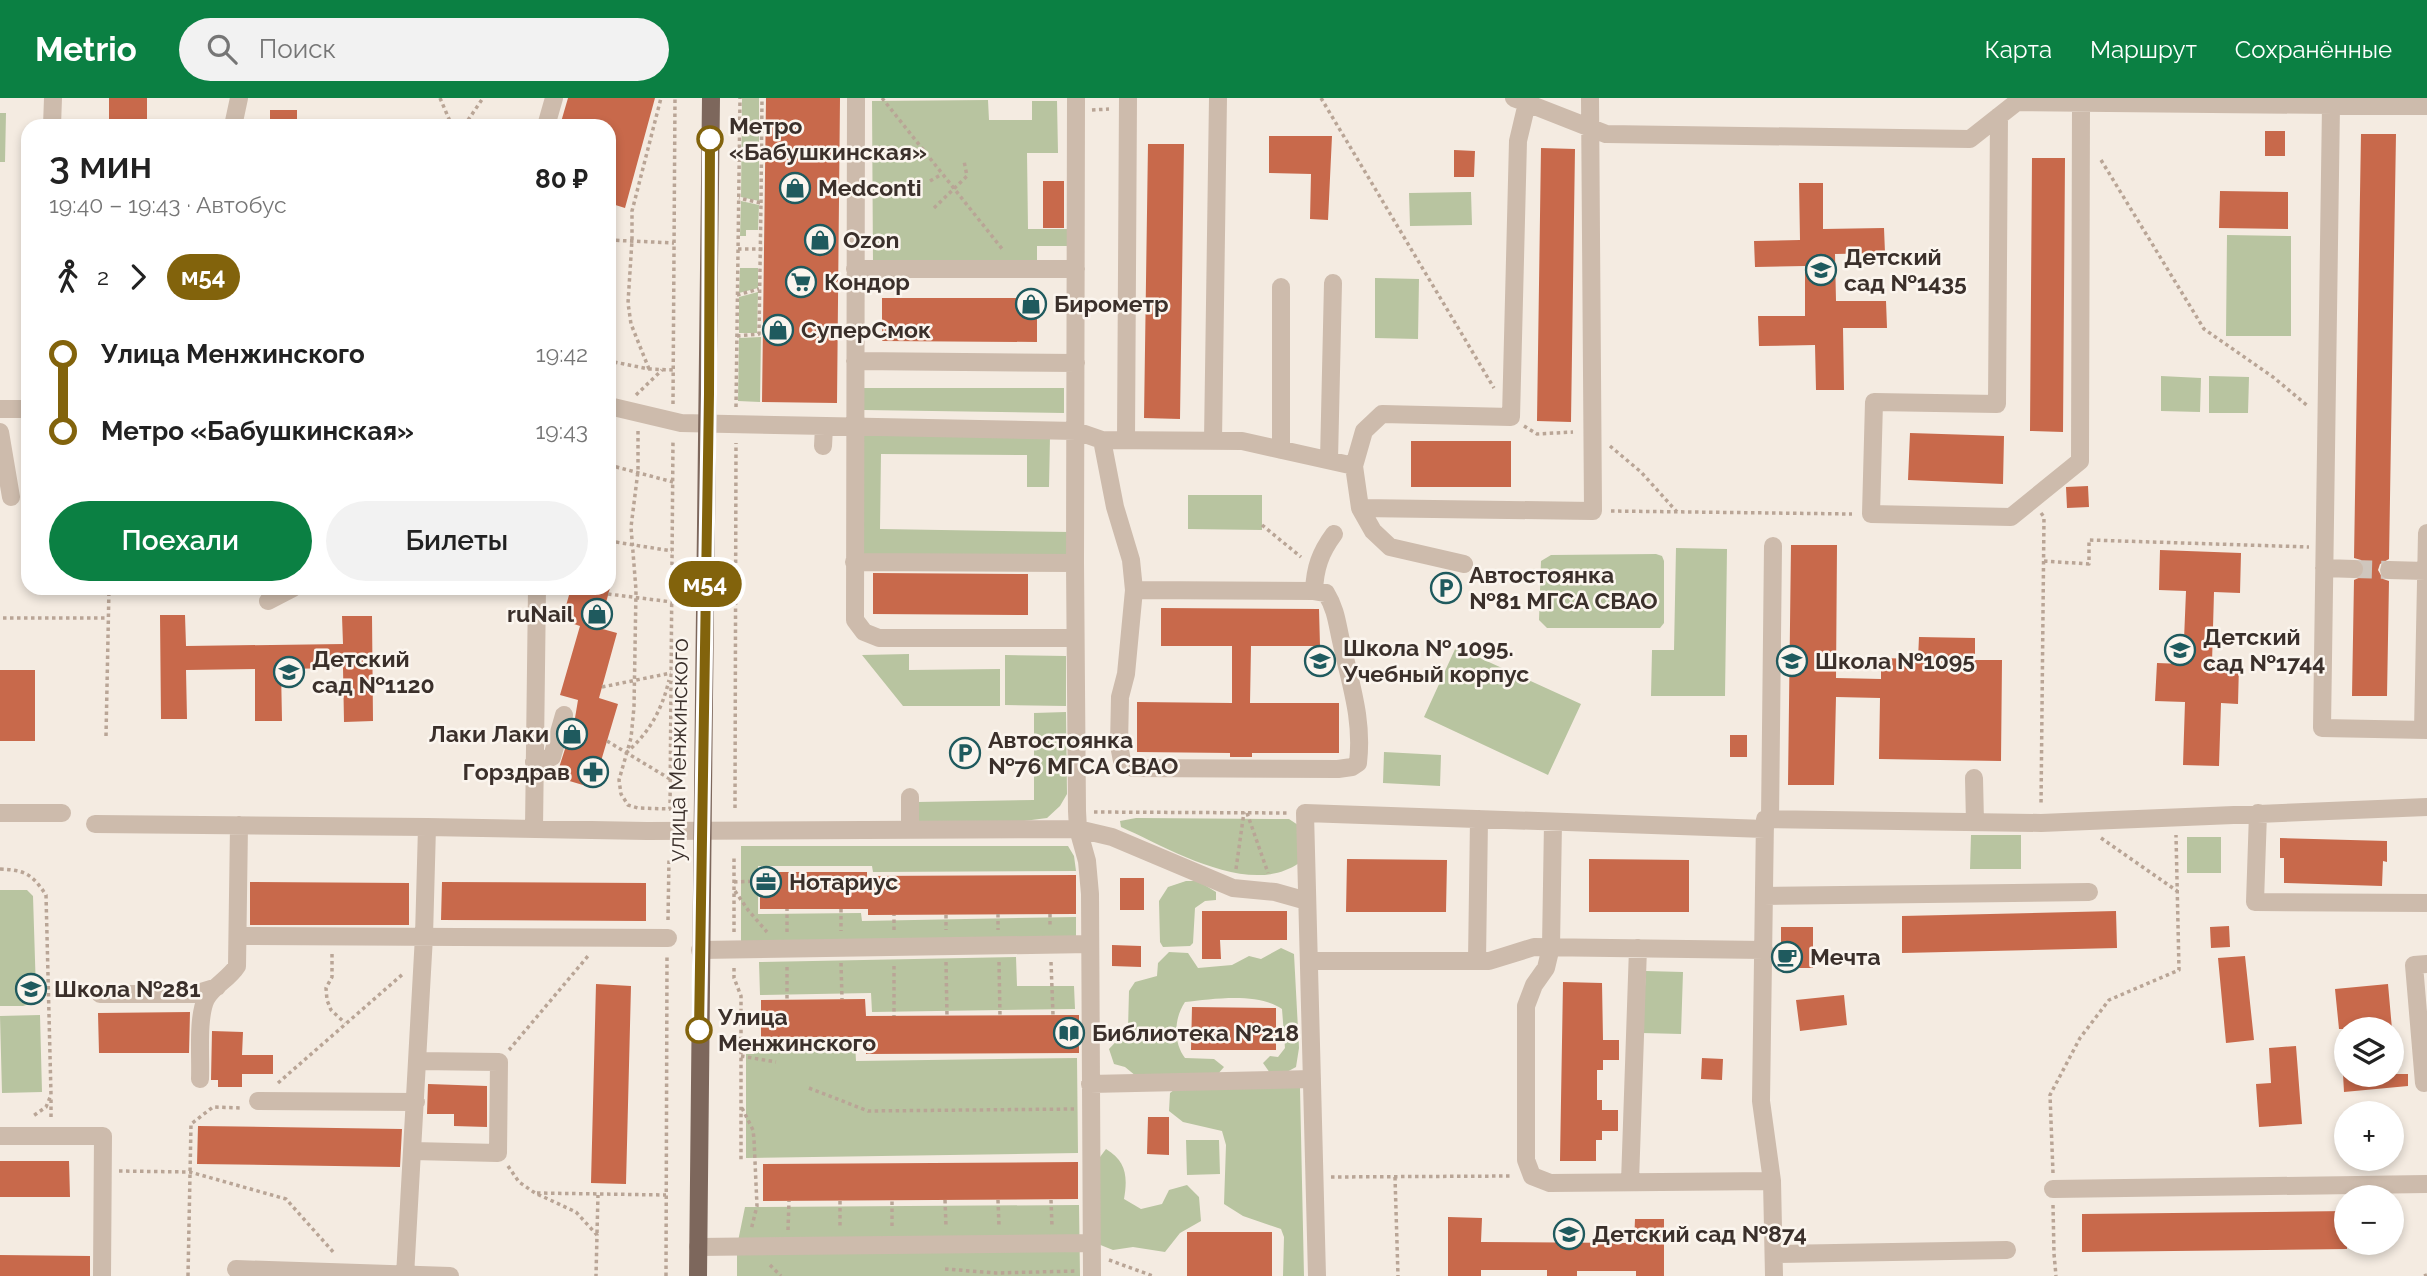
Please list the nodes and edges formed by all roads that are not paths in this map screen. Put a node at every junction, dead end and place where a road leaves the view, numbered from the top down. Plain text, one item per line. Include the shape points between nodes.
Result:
1 (53, 98) edge
2 (239, 98) edge
3 (554, 98) edge
4 (710, 98) edge
5 (856, 98) edge
6 (1218, 98) edge
7 (1590, 98) edge
8 (1520, 101) edge
9 (2081, 103) junction
10 (1076, 104) edge
11 (1128, 104) edge
12 (2332, 105) junction
13 (2427, 106) edge
14 (1999, 116) junction
15 (52, 119) edge
16 (234, 119) edge
17 (548, 119) edge
18 (1590, 127) junction
19 (855, 269) junction
20 (1076, 269) junction
21 (1333, 283) dead end
22 (1282, 287) dead end
23 (855, 361) junction
24 (1076, 363) junction
25 (616, 408) edge
26 (0, 409) edge
27 (21, 409) edge
28 (709, 424) junction
29 (824, 427) junction
30 (854, 428) junction
31 (1076, 431) junction
32 (0, 432) edge
33 (1102, 440) junction
34 (1126, 440) junction
35 (1213, 441) junction
36 (823, 446) dead end
37 (1281, 450) junction
38 (1329, 460) junction
39 (1354, 466) junction
40 (13, 497) edge
41 (1360, 508) junction
42 (2427, 533) edge
43 (1334, 534) dead end
44 (1773, 546) dead end
45 (854, 562) junction
46 (1075, 563) junction
47 (1464, 564) dead end
48 (2325, 568) junction
49 (2354, 569) tunnel mouth
50 (2389, 570) tunnel mouth
51 (2426, 571) edge
52 (1134, 590) junction
53 (1314, 591) junction
54 (280, 595) edge
55 (537, 595) edge
56 (268, 601) dead end
57 (1075, 638) junction
58 (564, 715) dead end
59 (2425, 730) edge
60 (534, 762) junction
61 (1974, 778) dead end
62 (910, 797) dead end
63 (2427, 807) edge
64 (0, 813) edge
65 (62, 813) dead end
66 (2258, 813) junction
67 (1479, 819) junction
68 (1077, 820) junction
69 (1553, 822) junction
70 (1975, 822) junction
71 (95, 824) dead end
72 (1767, 824) junction
73 (239, 825) junction
74 (427, 827) junction
75 (910, 828) junction
76 (534, 829) junction
77 (701, 830) junction
78 (2089, 892) dead end
79 (1764, 896) junction
80 (1307, 901) junction
81 (2427, 903) edge
82 (238, 936) junction
83 (424, 936) junction
84 (668, 938) road end
85 (1090, 944) junction
86 (1550, 947) junction
87 (1638, 948) junction
88 (700, 950) junction
89 (1764, 950) junction
90 (1309, 961) junction
91 (1477, 961) junction
92 (2427, 964) edge
93 (217, 987) junction
94 (100, 994) dead end
95 (418, 1061) junction
96 (200, 1079) dead end
97 (1312, 1079) junction
98 (2424, 1083) dead end
99 (1090, 1084) junction
100 (258, 1101) road end
101 (416, 1102) junction
102 (0, 1136) edge
103 (413, 1151) junction
104 (1772, 1181) junction
105 (1630, 1182) junction
106 (2427, 1184) edge
107 (2053, 1189) road end
108 (698, 1247) junction
109 (2007, 1250) dead end
110 (1775, 1254) junction
111 (1092, 1261) edge
112 (236, 1269) dead end
113 (406, 1275) edge
114 (102, 1276) edge
115 (450, 1276) edge
116 (698, 1276) edge
117 (1317, 1276) edge
118 (1774, 1276) edge

1 - 15 lane
2 - 16 lane
3 - 17 lane
4 - 28 main road, улица Менжинского
5 - 19 lane
6 - 35 lane
7 - 18 lane
8 - 18 lane
8 - 39 lane via 1511,417 1382,414 1364,431
9 - 12 lane
9 - 14 lane via 2017,102
9 - 14 lane via 2080,461 2011,517 1871,514 1874,402 1997,404
10 - 20 lane
11 - 34 lane
12 - 13 lane
12 - 48 lane
14 - 18 lane via 1970,139 1606,134
18 - 41 lane via 1593,511
19 - 20 lane
19 - 23 lane
20 - 24 lane
21 - 38 lane
22 - 37 lane
23 - 24 lane
23 - 30 lane
24 - 31 lane
25 - 28 lane
26 - 27 lane
28 - 29 lane
28 - 77 main road, улица Менжинского
29 - 30 lane
29 - 36 lane
30 - 31 lane
30 - 45 lane
31 - 33 lane
31 - 46 lane
32 - 40 lane
33 - 34 lane
33 - 52 lane
34 - 35 lane
35 - 37 lane via 1242,441
37 - 38 lane
38 - 39 lane
39 - 41 lane
41 - 47 lane via 1373,531 1390,547
42 - 51 lane
43 - 53 lane via 1315,568
44 - 72 lane
45 - 46 lane
45 - 57 lane via 855,620 864,632 879,638
46 - 57 lane
48 - 49 lane
48 - 59 lane via 2322,728
50 - 51 lane
51 - 59 lane
52 - 53 lane
52 - 53 lane via 1120,697 1122,761 1133,768 1352,767 1362,764 1355,695 1335,608 1326,593
54 - 56 lane
55 - 60 lane
57 - 68 lane
58 - 60 lane via 552,757
60 - 76 lane
61 - 70 lane
62 - 75 lane
63 - 66 lane
64 - 65 lane
66 - 70 lane
66 - 81 lane via 2255,902
67 - 69 lane
67 - 80 lane via 1305,813
67 - 91 lane
68 - 75 lane
68 - 80 lane via 1233,888
68 - 85 lane via 1087,861
69 - 72 lane
69 - 86 lane
70 - 72 lane
71 - 73 lane
72 - 79 lane
73 - 74 lane
73 - 82 lane
74 - 76 lane
74 - 83 lane
75 - 77 lane
76 - 77 lane
77 - 88 main road, улица Менжинского
78 - 79 lane
79 - 89 lane
80 - 90 lane
82 - 83 lane
82 - 93 lane via 237,966
83 - 84 lane
83 - 95 lane
85 - 88 lane
85 - 99 lane
86 - 87 lane
86 - 91 lane
86 - 105 lane via 1546,968 1526,1006 1526,1160 1532,1176 1550,1183
87 - 89 lane
87 - 105 lane
88 - 108 main road, улица Менжинского
89 - 104 lane via 1761,1101
90 - 91 lane
90 - 97 lane
92 - 98 lane via 2414,965
93 - 94 lane via 194,994
93 - 96 lane via 206,999 202,1017
95 - 101 lane
95 - 103 lane via 499,1062 498,1153
97 - 99 lane
97 - 117 lane
99 - 111 lane
100 - 101 lane
101 - 103 lane
102 - 114 lane via 103,1136
103 - 113 lane
104 - 105 lane
104 - 110 lane
106 - 107 lane
108 - 111 lane via 1052,1243
108 - 116 main road, улица Менжинского
109 - 110 lane
110 - 118 lane
112 - 113 lane
113 - 115 lane

